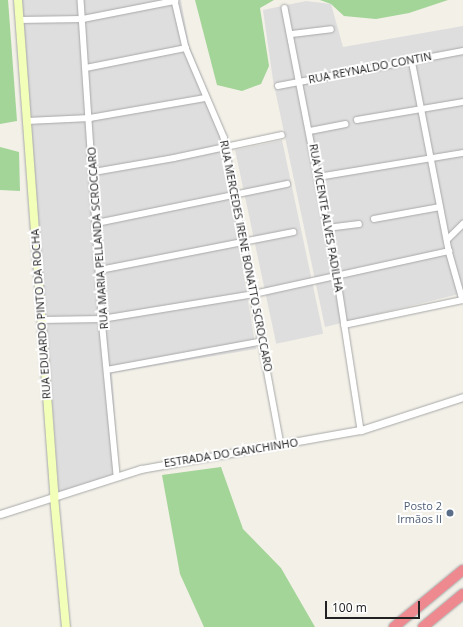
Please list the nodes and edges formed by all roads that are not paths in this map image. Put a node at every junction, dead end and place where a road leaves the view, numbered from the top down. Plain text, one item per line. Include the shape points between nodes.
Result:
1 (18, 0) edge
2 (81, 0) edge
3 (285, 8) dead end
4 (83, 19) junction
5 (19, 20) junction
6 (331, 29) dead end
7 (292, 34) junction
8 (186, 48) junction
9 (463, 51) edge
10 (412, 60) junction
11 (86, 68) junction
12 (301, 81) junction
13 (278, 86) dead end
14 (206, 98) junction
15 (463, 102) edge
16 (421, 111) junction
17 (90, 118) junction
18 (357, 120) dead end
19 (27, 121) junction
20 (345, 124) dead end
21 (310, 131) junction
22 (282, 135) dead end
23 (225, 146) junction
24 (463, 153) edge
25 (431, 159) junction
26 (94, 172) junction
27 (318, 178) junction
28 (287, 184) dead end
29 (235, 195) junction
30 (440, 207) junction
31 (374, 219) dead end
32 (97, 223) junction
33 (360, 224) dead end
34 (463, 224) edge
35 (327, 228) junction
36 (293, 232) dead end
37 (447, 240) junction
38 (244, 242) junction
39 (449, 251) junction
40 (100, 270) junction
41 (337, 275) junction
42 (254, 294) junction
43 (463, 300) edge
44 (41, 320) junction
45 (102, 320) junction
46 (344, 325) junction
47 (263, 341) junction
48 (107, 370) junction
49 (463, 397) edge
50 (361, 430) junction
51 (282, 445) junction
52 (116, 476) junction
53 (54, 496) junction
54 (0, 514) edge
55 (463, 570) edge
56 (463, 594) edge
57 (66, 627) edge
58 (394, 627) edge
59 (423, 627) edge

1 - 5 main road, RUA EDUARDO PINTO DA ROCHA
2 - 4 street, RUA MARIA PELLANDA SCROCCARO
3 - 7 street, RUA VICENTE ALVES PADILHA
4 - 5 street
4 - 8 street, RUA MERCEDES IRENE BONATTO SCROCCARO via 175,1
4 - 11 street, RUA MARIA PELLANDA SCROCCARO
5 - 19 main road, RUA EDUARDO PINTO DA ROCHA
6 - 7 street
7 - 12 street, RUA VICENTE ALVES PADILHA
8 - 11 street
8 - 14 street, RUA MERCEDES IRENE BONATTO SCROCCARO
9 - 10 street, RUA REYNALDO CONTIN
10 - 12 street, RUA REYNALDO CONTIN
10 - 16 street
11 - 17 street, RUA MARIA PELLANDA SCROCCARO
12 - 13 street, RUA REYNALDO CONTIN
12 - 21 street, RUA VICENTE ALVES PADILHA
14 - 17 street
14 - 23 street, RUA MERCEDES IRENE BONATTO SCROCCARO
15 - 16 street
16 - 18 street
16 - 25 street
17 - 19 street
17 - 26 street, RUA MARIA PELLANDA SCROCCARO
19 - 44 main road, RUA EDUARDO PINTO DA ROCHA
20 - 21 street
21 - 27 street, RUA VICENTE ALVES PADILHA
22 - 23 street
23 - 26 street
23 - 29 street, RUA MERCEDES IRENE BONATTO SCROCCARO
24 - 25 street
25 - 27 street
25 - 30 street
26 - 32 street, RUA MARIA PELLANDA SCROCCARO
27 - 35 street, RUA VICENTE ALVES PADILHA
28 - 29 street
29 - 32 street
29 - 38 street, RUA MERCEDES IRENE BONATTO SCROCCARO
30 - 31 street
30 - 37 street
32 - 40 street, RUA MARIA PELLANDA SCROCCARO
33 - 35 street
34 - 37 street
35 - 41 street, RUA VICENTE ALVES PADILHA
36 - 38 street
37 - 39 street
38 - 40 street
38 - 42 street, RUA MERCEDES IRENE BONATTO SCROCCARO
39 - 41 street
39 - 43 street
40 - 45 street, RUA MARIA PELLANDA SCROCCARO
41 - 42 street
41 - 46 street, RUA VICENTE ALVES PADILHA
42 - 45 street
42 - 47 street, RUA MERCEDES IRENE BONATTO SCROCCARO
43 - 46 street
44 - 45 street
44 - 53 main road, RUA EDUARDO PINTO DA ROCHA
45 - 48 street, RUA MARIA PELLANDA SCROCCARO
46 - 50 street, RUA VICENTE ALVES PADILHA
47 - 48 street
47 - 51 street, RUA MERCEDES IRENE BONATTO SCROCCARO
48 - 52 street, RUA MARIA PELLANDA SCROCCARO
49 - 50 street, ESTRADA DO GANCHINHO
50 - 51 street, ESTRADA DO GANCHINHO
51 - 52 street, ESTRADA DO GANCHINHO via 168,463
52 - 53 street, ESTRADA DO GANCHINHO
53 - 54 street, ESTRADA DO GANCHINHO
53 - 57 main road, RUA EDUARDO PINTO DA ROCHA
55 - 58 highway
56 - 59 highway

